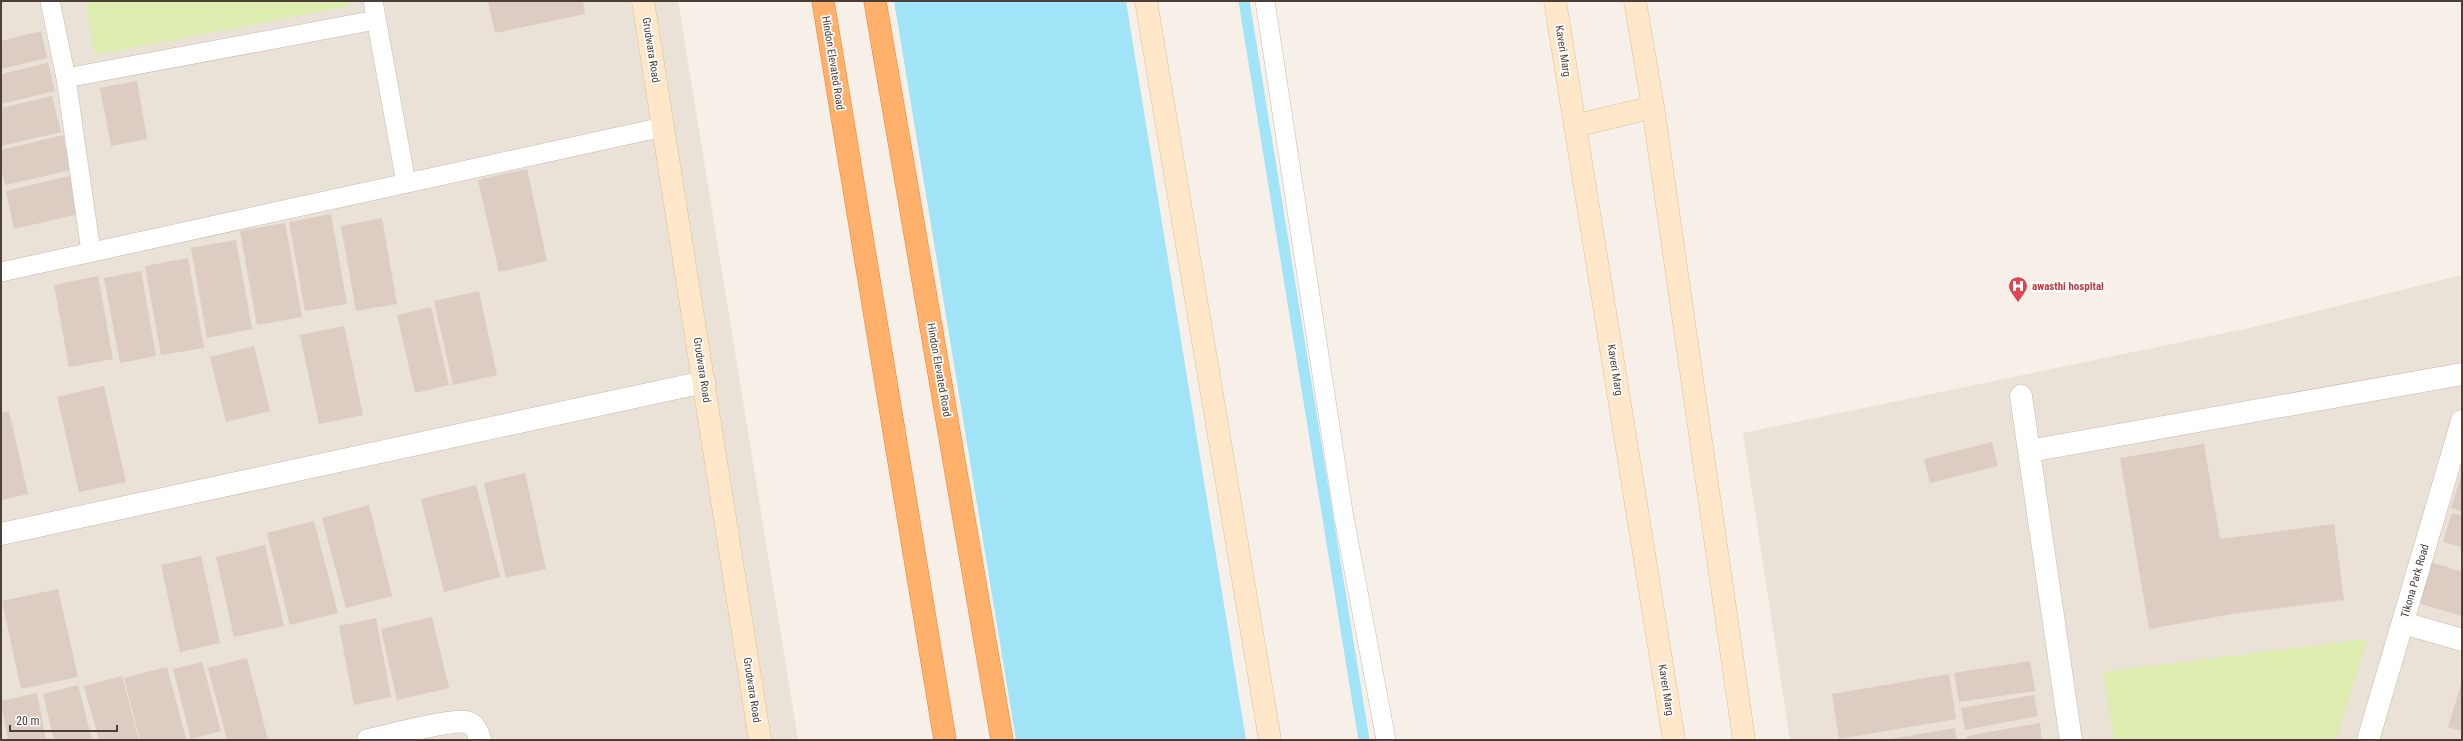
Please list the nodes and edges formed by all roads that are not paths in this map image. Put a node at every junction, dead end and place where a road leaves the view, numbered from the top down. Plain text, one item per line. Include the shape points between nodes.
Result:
1 (50, 1) edge
2 (373, 1) edge
3 (643, 1) edge
4 (823, 1) edge
5 (876, 1) edge
6 (1146, 1) edge
7 (1265, 1) edge
8 (1555, 1) edge
9 (1635, 1) edge
10 (376, 20) junction
11 (66, 78) junction
12 (1653, 107) junction
13 (1575, 126) junction
14 (663, 127) junction
15 (406, 183) junction
16 (91, 252) junction
17 (1, 272) edge
18 (2462, 374) edge
19 (704, 382) junction
20 (2021, 396) dead end
21 (2462, 421) edge
22 (2029, 451) junction
23 (1, 534) edge
24 (2403, 623) junction
25 (2462, 640) edge
26 (368, 740) edge
27 (480, 740) edge
28 (760, 740) edge
29 (945, 740) edge
30 (1002, 740) edge
31 (1270, 740) edge
32 (1386, 740) edge
33 (1674, 740) edge
34 (1744, 740) edge
35 (2071, 740) edge
36 (2368, 740) edge

1 - 11 lane
2 - 10 lane
3 - 14 street, Grudwara Road
4 - 29 highway, Hindon Elevated Road
5 - 30 highway, Hindon Elevated Road
6 - 31 street
7 - 32 lane via 1343,512
8 - 13 street, Kaveri Marg
9 - 12 street
10 - 11 lane
10 - 15 lane
11 - 16 lane
12 - 13 street
12 - 34 street
13 - 33 street, Kaveri Marg
14 - 15 lane
14 - 19 street, Grudwara Road
15 - 16 lane
16 - 17 lane
18 - 22 street
19 - 23 street
19 - 28 street, Grudwara Road
20 - 22 street
21 - 24 street, Tikona Park Road
22 - 35 street
24 - 25 street
24 - 36 street, Tikona Park Road
26 - 27 street via 459,722 474,726

